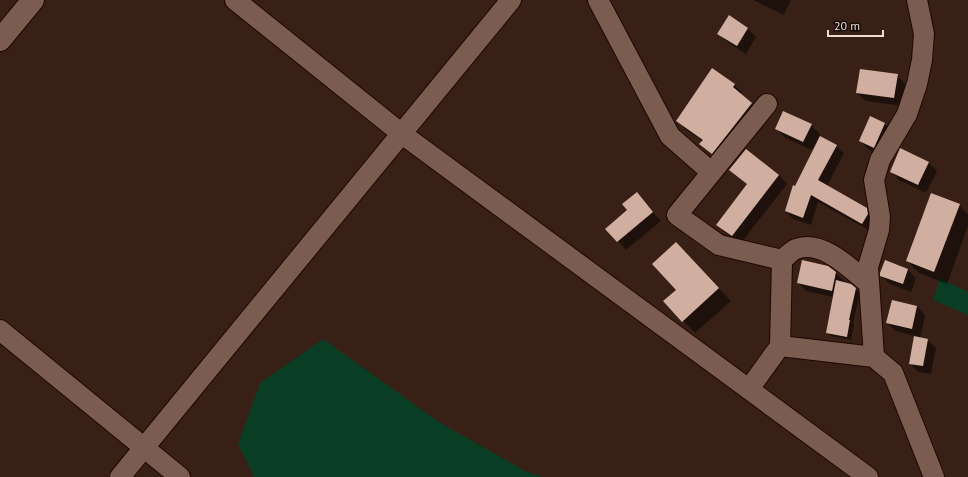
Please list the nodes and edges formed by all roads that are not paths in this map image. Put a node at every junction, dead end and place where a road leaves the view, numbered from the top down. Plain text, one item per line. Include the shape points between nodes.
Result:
1 (33, 0) edge
2 (235, 0) edge
3 (511, 0) edge
4 (598, 0) edge
5 (917, 0) edge
6 (0, 40) edge
7 (767, 104) dead end
8 (402, 134) junction
9 (711, 172) junction
10 (782, 260) junction
11 (869, 284) junction
12 (0, 330) edge
13 (780, 346) junction
14 (874, 357) junction
15 (749, 389) junction
16 (144, 448) junction
17 (120, 477) edge
18 (180, 477) edge
19 (868, 477) edge
20 (934, 477) edge

1 - 6 street
2 - 8 street
3 - 8 street
4 - 9 street via 670,136
5 - 11 street via 924,34 922,60 907,114 880,160 874,180 880,217 879,230 868,267
7 - 9 street
8 - 15 street
8 - 16 street
9 - 10 street via 677,215 719,245
10 - 11 street via 796,249 810,247 831,253
10 - 13 street
11 - 14 street
12 - 16 street
13 - 14 street
13 - 15 street
14 - 20 street via 893,373
15 - 19 street
16 - 17 street
16 - 18 street

